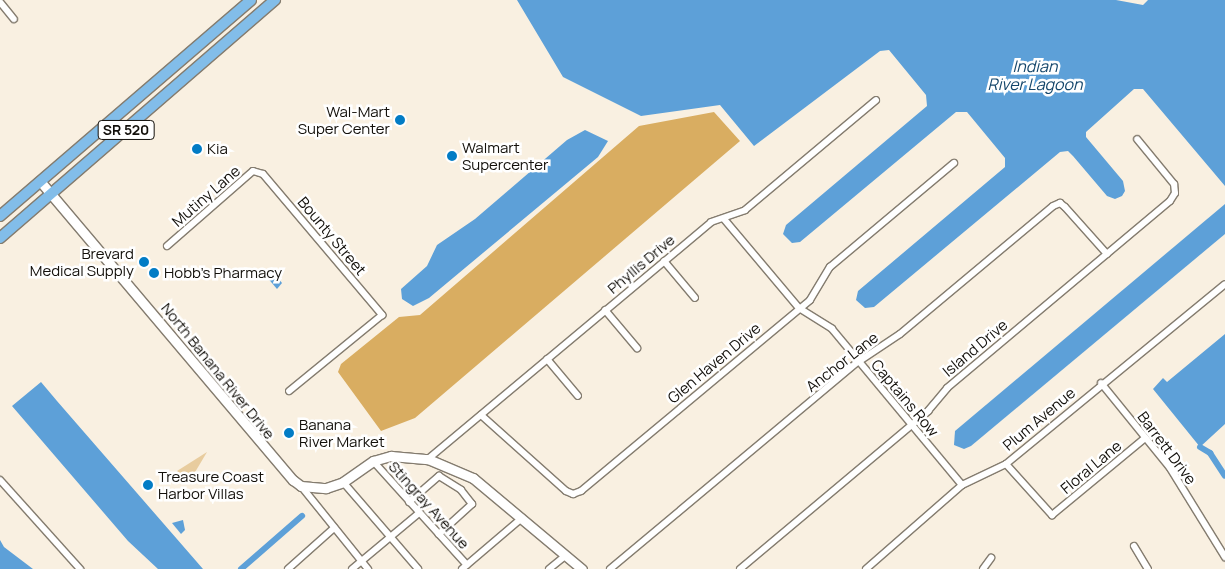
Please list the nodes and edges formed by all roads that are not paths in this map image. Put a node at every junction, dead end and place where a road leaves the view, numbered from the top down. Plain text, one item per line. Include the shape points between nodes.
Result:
1 (251, 0) edge
2 (275, 0) edge
3 (0, 2) edge
4 (14, 19) dead end
5 (876, 100) dead end
6 (1137, 139) dead end
7 (954, 163) dead end
8 (263, 174) joint
9 (40, 182) junction
10 (51, 194) junction
11 (0, 216) edge
12 (724, 219) junction
13 (0, 238) edge
14 (167, 246) dead end
15 (1107, 254) junction
16 (664, 261) junction
17 (1225, 284) edge
18 (695, 298) dead end
19 (799, 308) junction
20 (605, 310) junction
21 (637, 348) dead end
22 (547, 359) junction
23 (858, 362) junction
24 (1101, 383) junction
25 (289, 391) dead end
26 (578, 396) dead end
27 (481, 416) junction
28 (911, 425) junction
29 (1145, 438) junction
30 (428, 459) junction
31 (373, 461) junction
32 (1006, 464) junction
33 (0, 480) edge
34 (343, 482) junction
35 (962, 485) junction
36 (301, 486) junction
37 (409, 502) junction
38 (419, 513) junction
39 (522, 518) junction
40 (334, 528) junction
41 (439, 534) junction
42 (390, 536) junction
43 (1134, 546) dead end
44 (566, 555) junction
45 (1225, 557) edge
46 (991, 558) dead end
47 (361, 561) junction
48 (288, 567) edge
49 (464, 567) edge
50 (80, 569) edge
51 (352, 569) edge
52 (368, 569) edge
53 (418, 569) edge
54 (549, 569) edge
55 (582, 569) edge
56 (610, 569) edge
57 (740, 569) edge
58 (866, 569) edge
59 (983, 569) edge
60 (1148, 569) edge

1 - 9 main road, SR 520
2 - 10 main road, SR 520
3 - 4 street
5 - 12 street, Phyllis Drive via 745,210
6 - 15 street, Island Drive via 1174,184 1175,193 1170,201
7 - 19 street, Glen Haven Drive via 830,267 810,300
8 - 14 street, Mutiny Lane via 253,171
8 - 25 street, Bounty Street via 382,315
9 - 10 street, North Banana River Drive
9 - 11 main road, SR 520
10 - 13 main road, SR 520
10 - 36 street, North Banana River Drive via 279,467
12 - 16 street, Phyllis Drive via 711,222
12 - 19 street, Captains Row
15 - 23 street, Anchor Lane via 1060,203 900,334
15 - 28 street, Island Drive via 947,388
16 - 18 street
16 - 20 street, Phyllis Drive
17 - 24 street, Plum Avenue
19 - 23 street, Captains Row via 832,329
19 - 27 street, Glen Haven Drive via 577,494 566,491
20 - 21 street
20 - 22 street, Phyllis Drive
22 - 26 street
22 - 27 street, Phyllis Drive
23 - 28 street, Captains Row
23 - 56 street, Anchor Lane
24 - 29 street, Barrett Drive
24 - 32 street, Plum Avenue
27 - 30 street, Phyllis Drive
28 - 35 street, Captains Row
28 - 57 street, Island Drive
29 - 32 street, Floral Lane via 1052,515
29 - 45 street, Barrett Drive via 1170,468
30 - 31 street via 407,455
30 - 39 street via 474,478
31 - 34 street
31 - 37 street, Stingray Avenue
32 - 35 street, Plum Avenue
33 - 50 street
34 - 36 street via 326,488
34 - 42 street
35 - 58 street, Plum Avenue
36 - 40 street
37 - 38 street, Stingray Avenue
37 - 41 street via 439,476 461,490 472,504
38 - 41 street, Stingray Avenue
38 - 42 street
39 - 44 street
39 - 49 street
40 - 47 street
40 - 48 street
41 - 49 street, Stingray Avenue
42 - 47 street
42 - 53 street
43 - 60 street
44 - 54 street
44 - 55 street
46 - 59 street
47 - 51 street
47 - 52 street

